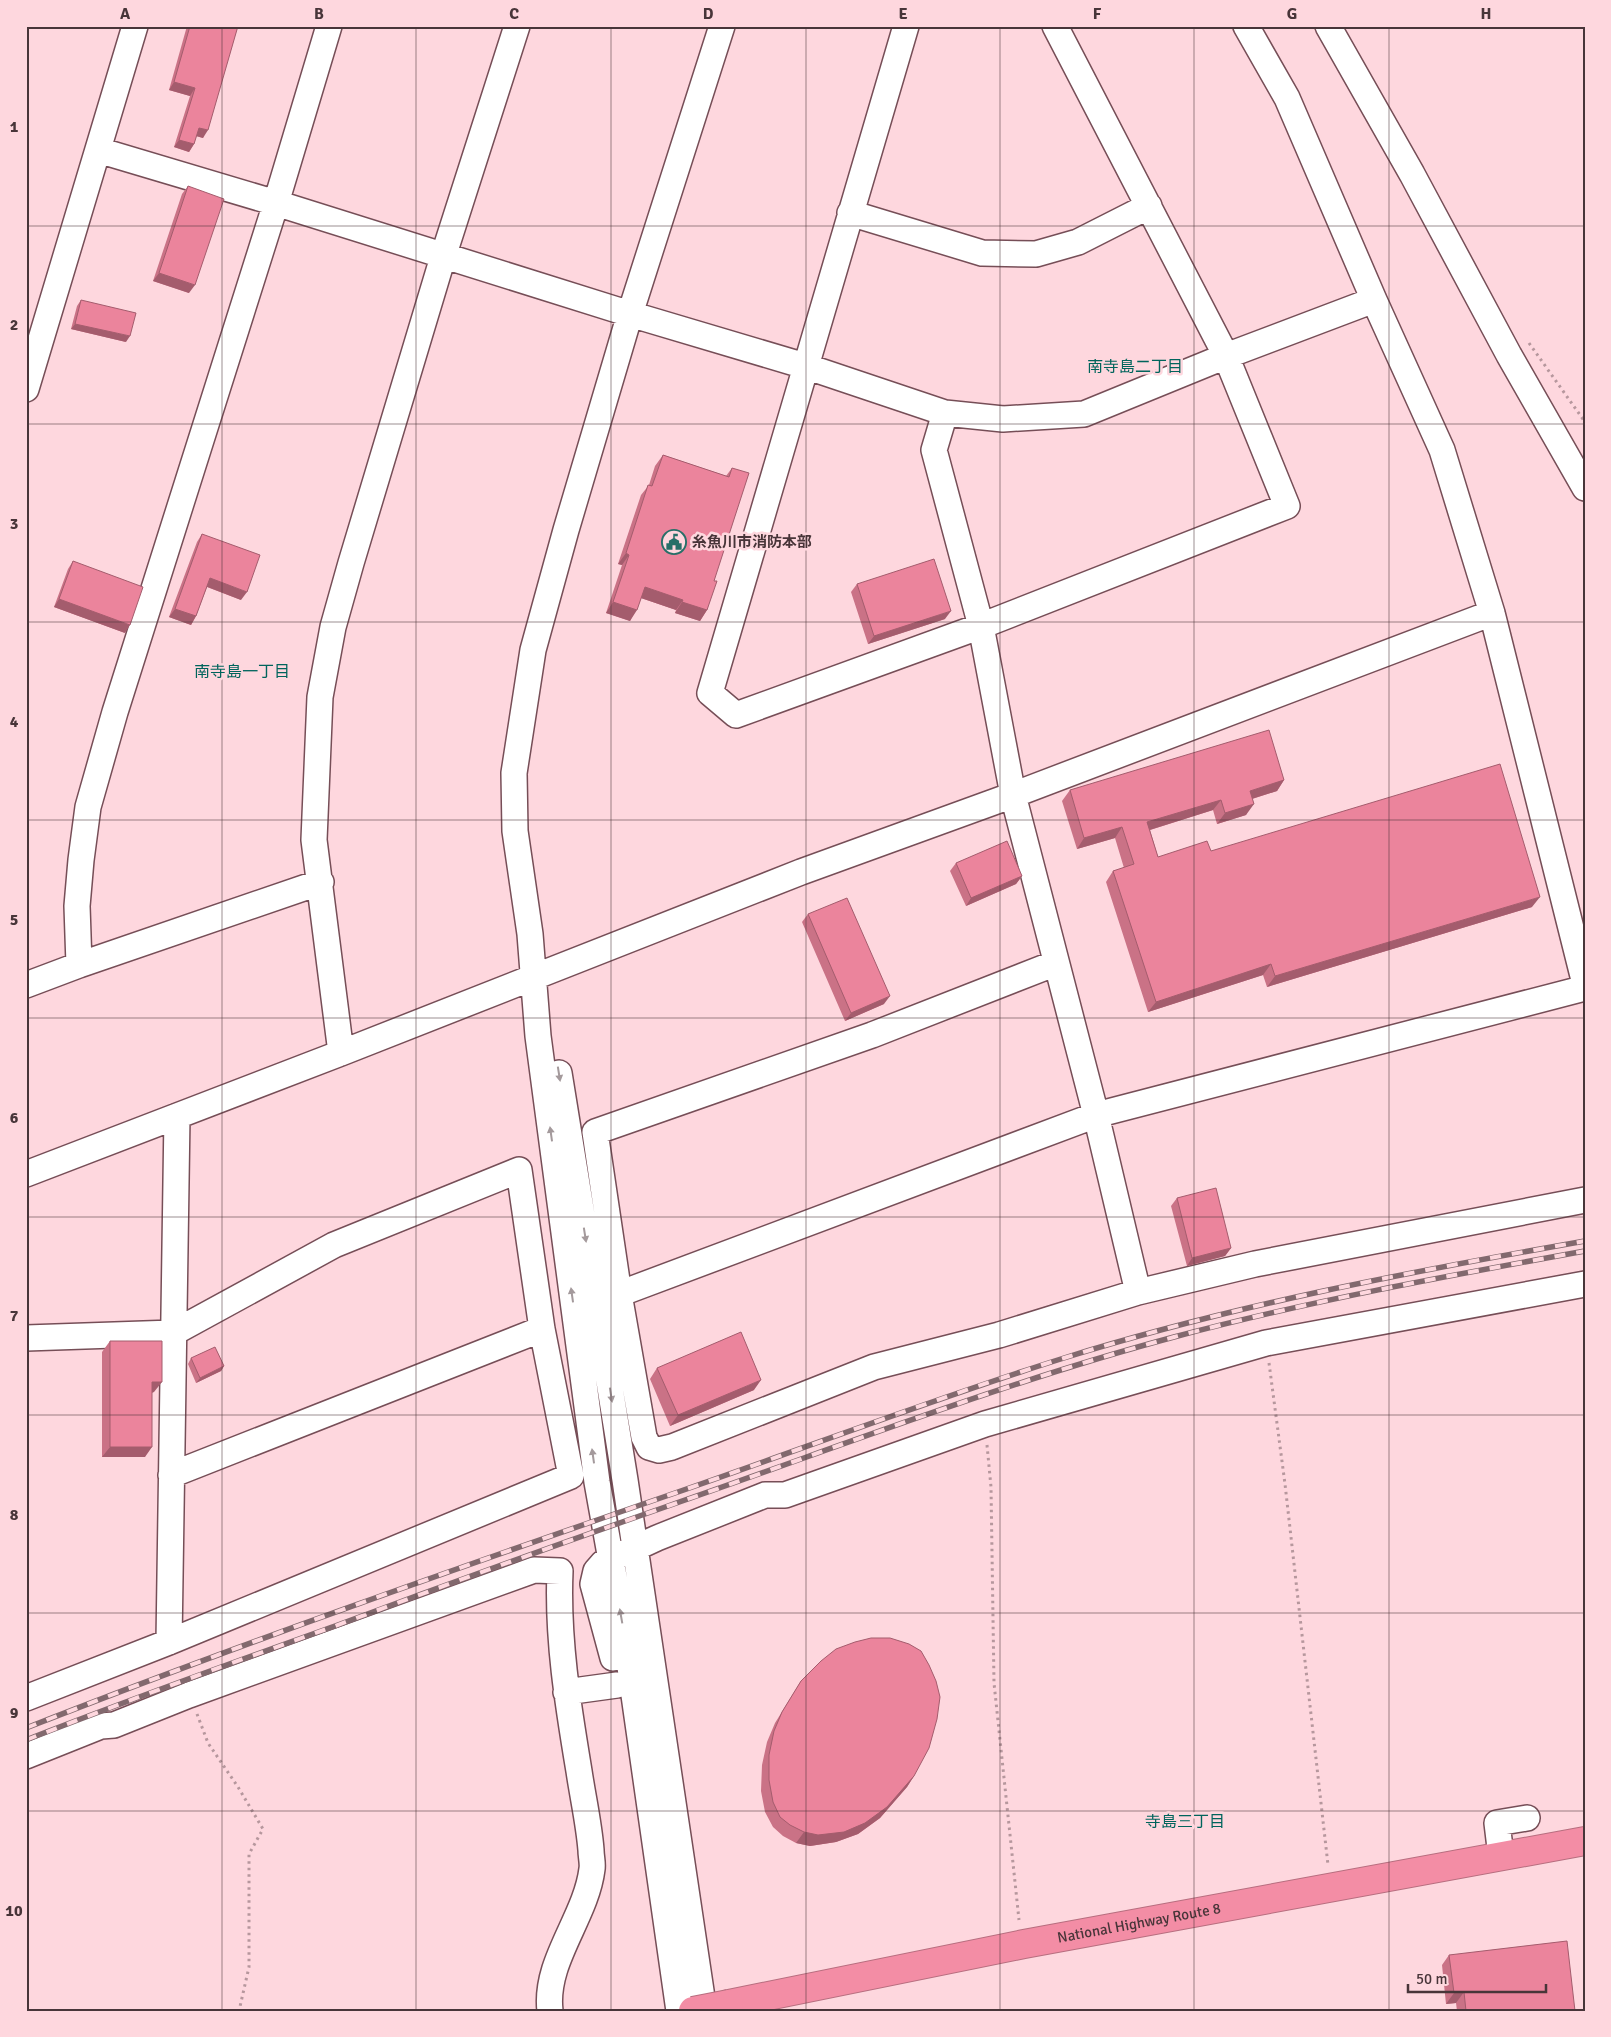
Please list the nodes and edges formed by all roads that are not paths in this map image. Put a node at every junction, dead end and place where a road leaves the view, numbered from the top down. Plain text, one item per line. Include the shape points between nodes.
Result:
1 (134, 26) edge
2 (329, 26) edge
3 (517, 26) edge
4 (722, 26) edge
5 (906, 26) edge
6 (1055, 26) edge
7 (1246, 26) edge
8 (1328, 26) edge
9 (98, 150) junction
10 (276, 203) junction
11 (1149, 206) junction
12 (850, 213) junction
13 (443, 257) junction
14 (1374, 300) junction
15 (630, 314) junction
16 (34, 335) edge
17 (1226, 356) junction
18 (805, 366) junction
19 (26, 389) edge
20 (945, 413) junction
21 (1585, 488) edge
22 (1492, 613) junction
23 (981, 626) junction
24 (1013, 795) junction
25 (321, 882) junction
26 (1056, 963) junction
27 (79, 965) junction
28 (534, 976) junction
29 (1585, 984) edge
30 (26, 985) edge
31 (1585, 988) edge
32 (341, 1053) junction
33 (1096, 1115) junction
34 (177, 1116) junction
35 (26, 1174) edge
36 (1585, 1200) edge
37 (1585, 1284) edge
38 (1138, 1292) junction
39 (618, 1294) junction
40 (542, 1328) junction
41 (173, 1333) junction
42 (26, 1338) edge
43 (171, 1475) junction
44 (640, 1544) junction
45 (610, 1558) junction
46 (170, 1642) junction
47 (617, 1685) junction
48 (566, 1692) junction
49 (26, 1698) edge
50 (26, 1756) edge
51 (1527, 1818) dead end
52 (1585, 1841) edge
53 (1501, 1856) junction
54 (716, 2008) edge
55 (550, 2011) edge
56 (664, 2011) edge
57 (679, 2011) edge
58 (693, 2011) edge

1 - 9 street
2 - 10 street
3 - 13 street
4 - 15 street
5 - 12 street
6 - 11 street
7 - 14 street via 1287,98
8 - 21 street
9 - 10 street
9 - 16 street
10 - 13 street
10 - 27 street via 118,703 88,808 77,906
11 - 12 street via 1078,242 1036,254 982,254
11 - 17 street
12 - 18 street
13 - 15 street
13 - 25 street via 333,627 320,697 314,840
14 - 17 street
14 - 22 street via 1442,450
15 - 18 street
15 - 28 street via 534,650 520,728 514,773 516,831
16 - 19 street
17 - 20 street via 1084,414 1003,419
17 - 23 street via 1287,506
18 - 20 street
18 - 23 street via 710,693 736,715
20 - 23 street via 934,450
22 - 24 street
22 - 29 street
23 - 24 street
24 - 26 street
24 - 28 street via 801,872
25 - 27 street
25 - 32 street
26 - 33 street
26 - 39 street via 872,1036 595,1132
27 - 30 street
28 - 32 street
28 -> 44 street via 553,1032
45 -> 28 street via 595,1472 538,1036
31 - 33 street
32 - 34 street
33 - 38 street
33 - 39 street
34 - 35 street
34 - 41 street
36 - 38 street via 1254,1264
37 - 44 street via 1266,1343 985,1424 786,1494 765,1495
38 - 39 street via 999,1335 874,1367 672,1448 659,1450 649,1446 644,1437
40 - 41 street via 519,1170 334,1245
40 - 43 street
40 - 46 street via 571,1476
41 - 42 street
41 - 43 street
43 - 46 street
44 - 45 street
44 - 54 street
45 - 47 street via 596,1571 594,1584
57 -> 45 street via 629,1660
46 - 49 street
47 - 48 street
47 - 56 street
48 - 50 street via 558,1610 560,1571 534,1570
48 - 55 street via 590,1836 592,1868 586,1892 554,1972
51 - 53 street via 1497,1823
52 - 53 highway, National Highway Route 8
53 - 54 highway, National Highway Route 8 via 1024,1944
54 - 58 highway, National Highway Route 8, bridge

